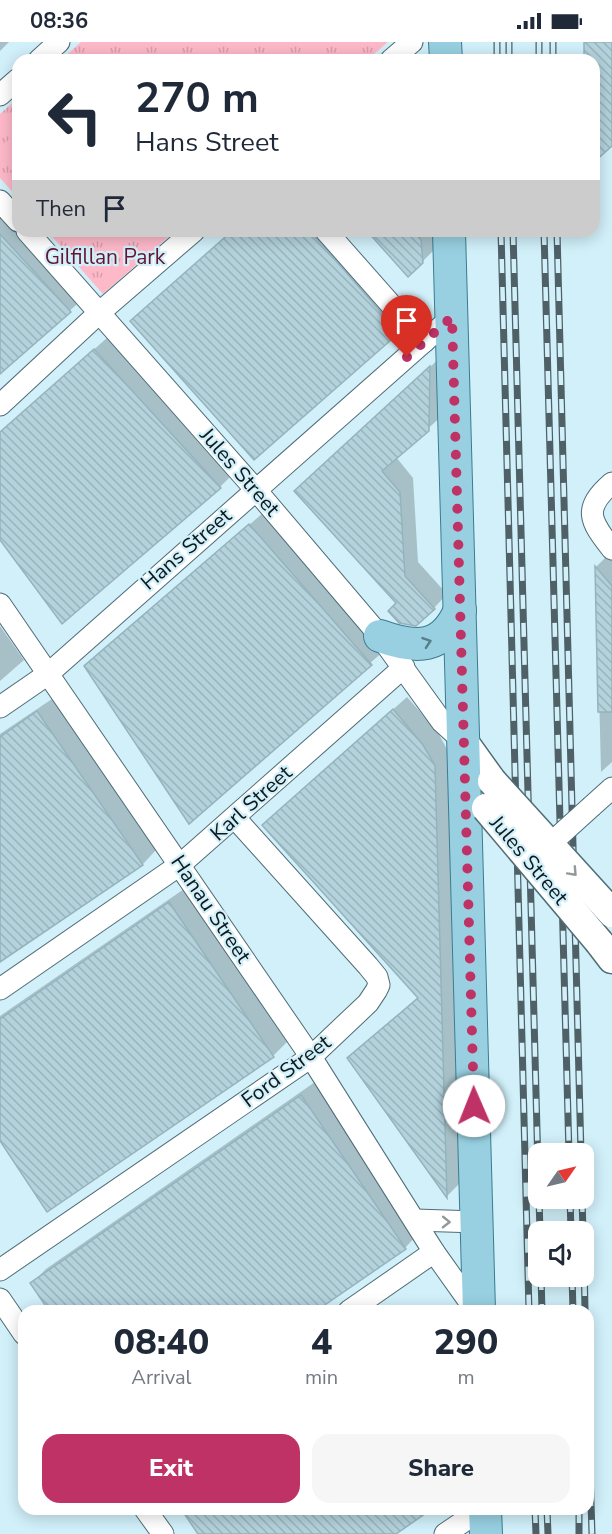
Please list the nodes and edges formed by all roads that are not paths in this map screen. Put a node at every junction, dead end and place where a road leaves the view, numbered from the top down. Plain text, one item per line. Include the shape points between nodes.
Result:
1 (59, 42) edge
2 (412, 42) edge
3 (46, 54) edge
4 (398, 54) edge
5 (12, 84) edge
6 (0, 95) edge
7 (0, 201) edge
8 (12, 214) edge
9 (32, 237) edge
10 (187, 237) edge
11 (331, 237) edge
12 (450, 237) edge
13 (99, 313) junction
14 (452, 317) junction
15 (424, 342) junction
16 (0, 405) edge
17 (612, 483) edge
18 (255, 489) junction
19 (612, 549) edge
20 (0, 604) edge
21 (460, 610) junction
22 (380, 636) junction
23 (404, 667) junction
24 (48, 674) junction
25 (0, 707) edge
26 (453, 732) junction
27 (481, 788) junction
28 (612, 788) edge
29 (235, 818) junction
30 (539, 854) junction
31 (181, 864) junction
32 (612, 913) edge
33 (605, 951) edge
34 (0, 989) edge
35 (311, 1057) junction
36 (415, 1220) junction
37 (477, 1222) junction
38 (434, 1252) junction
39 (0, 1270) edge
40 (0, 1299) edge
41 (358, 1305) edge
42 (474, 1305) edge
43 (478, 1305) edge
44 (18, 1325) edge
45 (149, 1515) edge
46 (475, 1515) edge
47 (484, 1515) edge
48 (163, 1534) edge
49 (445, 1534) edge
50 (486, 1534) edge

1 - 3 street
2 - 4 street
5 - 6 street
7 - 8 street
9 - 13 street, Jules Street
10 - 13 street
11 - 15 street
12 - 14 main road
13 - 16 street
13 - 18 street, Jules Street
14 - 15 street, Hans Street
14 - 21 main road
15 - 18 street, Hans Street
17 - 19 street via 598,495 591,517
18 - 22 street, Jules Street
18 - 24 street, Hans Street
20 - 24 street, Hanau Street
22 -> 21 main road via 411,646 427,643 454,624
21 - 26 main road
22 - 23 street, Jules Street
23 - 26 street, Jules Street
23 - 29 street, Karl Street
24 - 25 street, Hans Street
24 - 31 street, Hanau Street
26 - 27 main road
27 - 30 main road, Jules Street, bridge
27 - 37 main road
28 - 30 street, bridge
29 - 31 street, Karl Street
29 - 35 street, Ford Street via 379,985 368,1003
30 -> 32 main road, Jules Street, bridge
30 - 33 main road, Jules Street, bridge
31 - 34 street, Karl Street
31 - 35 street, Hanau Street
35 - 36 street, Hanau Street
35 - 39 street, Ford Street
36 -> 37 street
36 - 38 street, Hanau Street
37 - 43 main road
38 - 41 street
38 - 42 street, Hanau Street
40 - 44 street
45 - 48 street
46 - 49 street
47 - 50 main road

